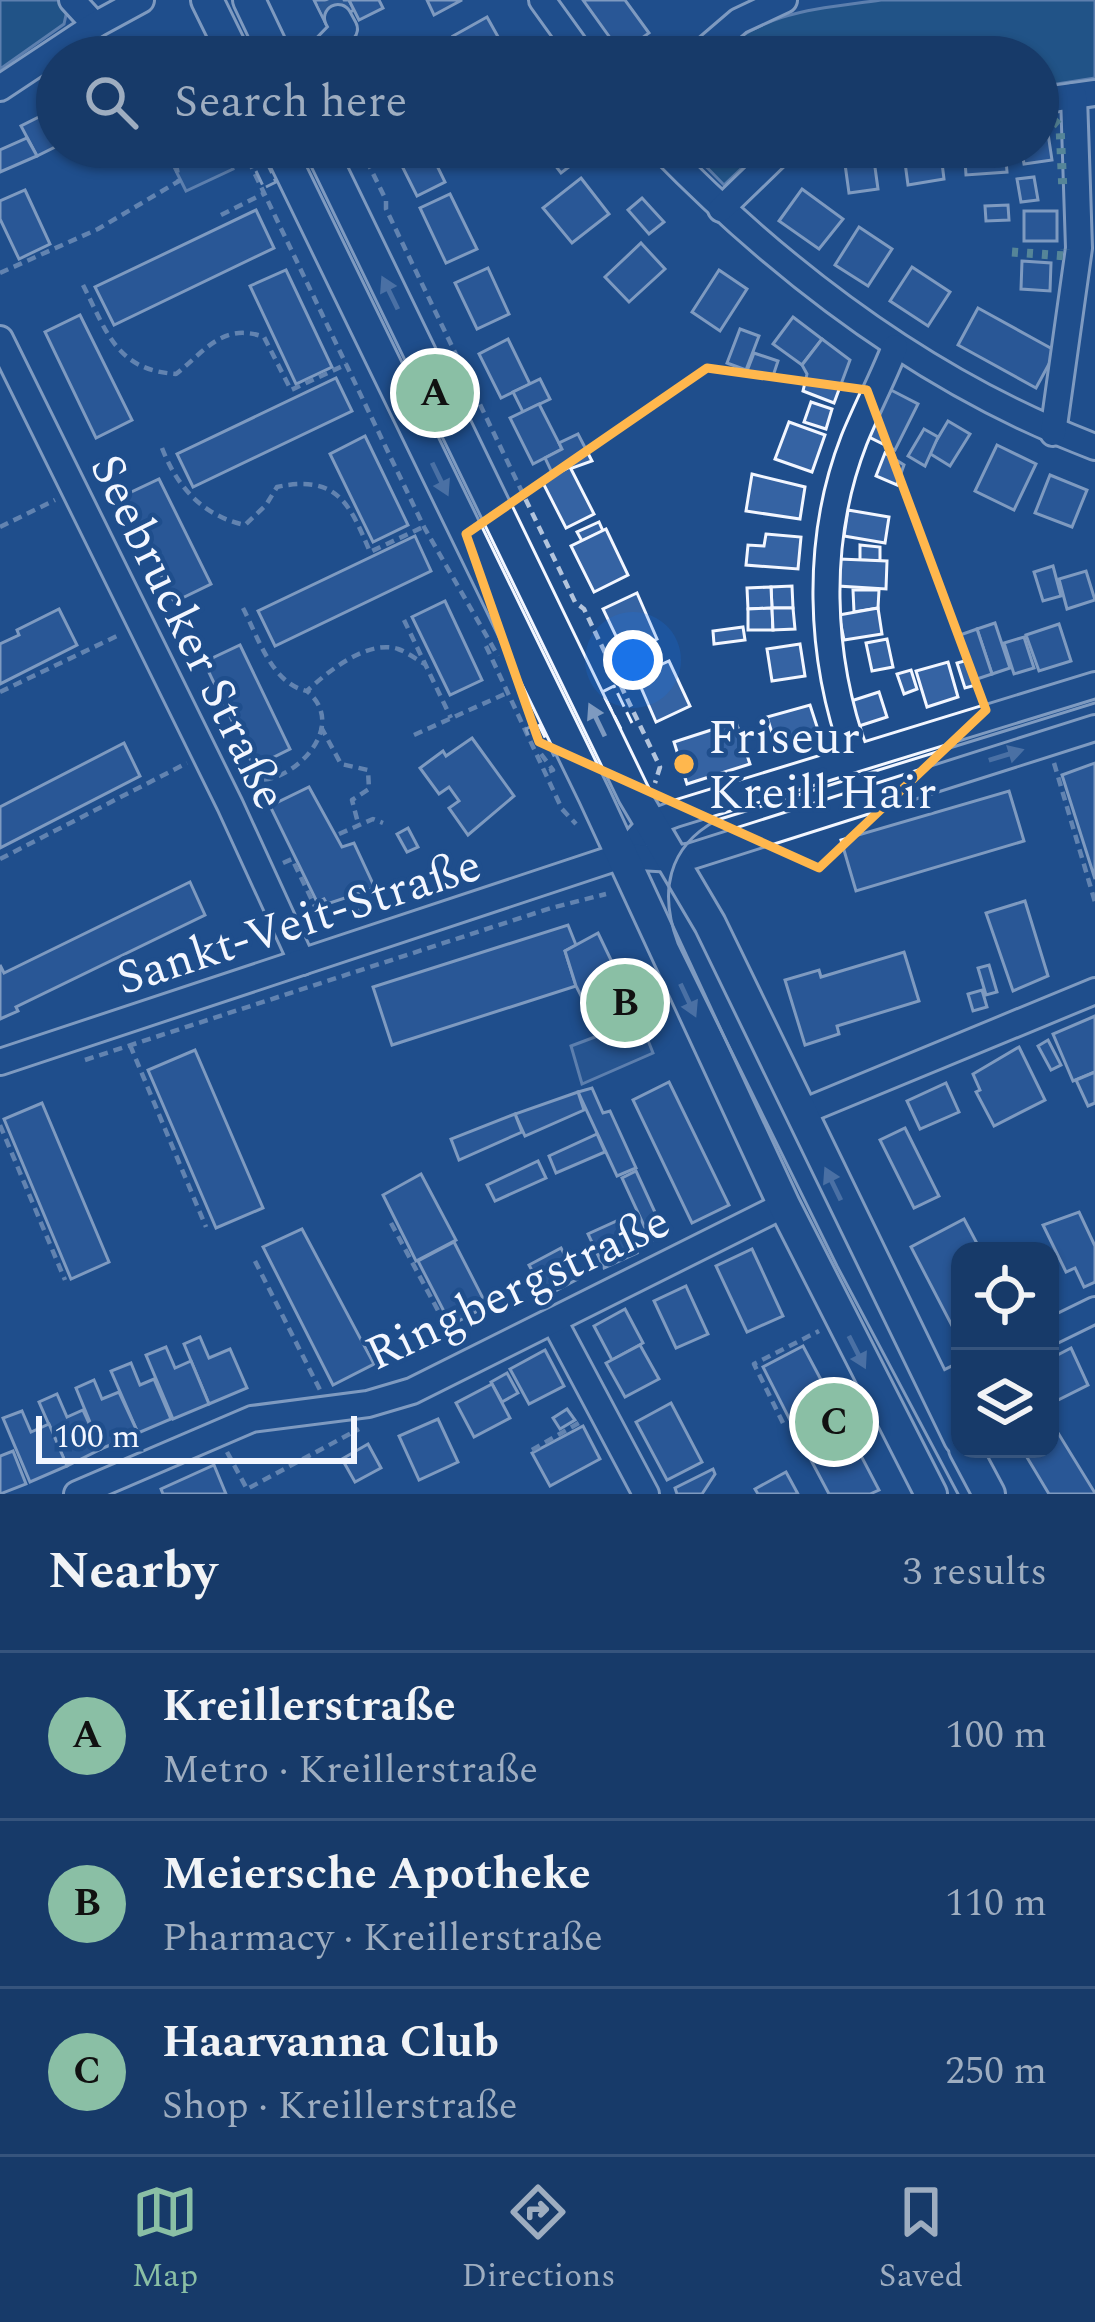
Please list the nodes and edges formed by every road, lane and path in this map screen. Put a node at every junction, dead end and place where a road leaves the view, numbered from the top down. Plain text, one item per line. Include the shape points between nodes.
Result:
1 (72, 0) edge
2 (141, 0) edge
3 (207, 0) edge
4 (249, 0) edge
5 (542, 0) edge
6 (784, 0) edge
7 (338, 18) tunnel mouth
8 (95, 25) junction
9 (78, 36) edge
10 (225, 36) edge
11 (266, 36) edge
12 (337, 36) edge
13 (568, 36) edge
14 (722, 36) edge
15 (36, 64) edge
16 (0, 88) edge
17 (1084, 95) edge
18 (177, 168) edge
19 (251, 168) edge
20 (289, 168) edge
21 (330, 168) edge
22 (370, 168) edge
23 (681, 168) edge
24 (763, 168) edge
25 (263, 194) junction
26 (721, 209) junction
27 (221, 215) dead end
28 (0, 273) edge
29 (83, 285) dead end
30 (0, 339) edge
31 (895, 347) junction
32 (347, 364) junction
33 (1053, 433) junction
34 (1095, 447) edge
35 (162, 448) dead end
36 (60, 497) dead end
37 (424, 526) junction
38 (0, 527) edge
39 (243, 608) dead end
40 (404, 620) dead end
41 (124, 632) dead end
42 (597, 636) junction
43 (587, 641) dead end
44 (425, 664) junction
45 (1095, 685) edge
46 (307, 691) junction
47 (0, 692) edge
48 (507, 693) junction
49 (451, 718) junction
50 (321, 726) junction
51 (1095, 728) edge
52 (414, 735) dead end
53 (541, 754) dead end
54 (856, 757) junction
55 (1052, 757) dead end
56 (216, 758) junction
57 (545, 773) junction
58 (655, 784) dead end
59 (358, 823) junction
60 (383, 823) dead end
61 (651, 823) junction
62 (576, 824) dead end
63 (339, 834) dead end
64 (621, 856) junction
65 (674, 859) junction
66 (0, 860) edge
67 (278, 865) dead end
68 (606, 894) dead end
69 (350, 896) dead end
70 (1095, 902) edge
71 (362, 919) dead end
72 (327, 931) dead end
73 (302, 962) junction
74 (1095, 991) edge
75 (130, 1045) junction
76 (0, 1062) edge
77 (66, 1066) dead end
78 (800, 1113) junction
79 (0, 1125) edge
80 (784, 1204) junction
81 (391, 1222) dead end
82 (206, 1227) dead end
83 (255, 1261) dead end
84 (65, 1280) dead end
85 (1095, 1310) edge
86 (554, 1321) junction
87 (1059, 1328) edge
88 (819, 1331) dead end
89 (466, 1364) junction
90 (947, 1384) edge
91 (324, 1398) dead end
92 (593, 1415) dead end
93 (372, 1422) dead end
94 (783, 1423) dead end
95 (221, 1442) dead end
96 (532, 1450) dead end
97 (970, 1458) edge
98 (928, 1493) edge
99 (77, 1494) edge
100 (646, 1494) edge
101 (989, 1494) edge

1 - 8 street
2 - 8 street
3 - 10 main road
4 - 11 main road
5 - 13 street
6 - 14 street
7 - 12 street via 344,29
8 - 9 street
15 - 16 street
17 - 33 street via 1079,248
18 - 28 path via 179,181 140,207
19 - 25 path
20 -> 64 main road
61 -> 21 main road
22 - 42 path
23 - 26 street
24 - 26 street
25 - 27 path
25 - 32 path
26 - 31 street
29 - 32 path via 126,359 154,372 176,374 214,340 236,332 264,337 291,390
30 - 56 street, Seebrucker Straße
31 - 33 street
31 - 54 street via 853,444 832,525 824,605
32 - 37 path
33 - 34 street
35 - 37 path via 193,499 233,522 245,525 277,487 297,482 349,503 370,552
36 - 38 path
37 - 48 path
39 - 46 path via 273,666
40 - 44 path
41 - 47 path
42 - 43 path
42 - 58 path via 660,767
44 - 46 path via 395,648 376,650
44 - 49 path
45 - 54 street, Sankt-Veit-Straße
46 - 50 path
48 - 49 path
48 - 57 path
49 - 52 path
50 - 56 path via 304,762 267,778 247,775 237,756
50 - 59 path via 341,764 368,770 369,789 352,800
65 -> 51 street, Sankt-Veit-Straße
53 - 57 path via 553,770
54 - 61 street, Sankt-Veit-Straße
55 - 70 path
56 - 66 path
56 - 73 street, Seebrucker Straße
57 - 62 path
59 - 60 path
59 - 63 path
61 - 64 street, Sankt-Veit-Straße
61 - 65 main road
64 - 65 street, Sankt-Veit-Straße
64 - 73 street, Sankt-Veit-Straße
64 -> 80 main road
65 - 78 main road
67 - 72 path via 292,859
68 - 75 path
69 - 71 path
73 - 76 street, Sankt-Veit-Straße
74 - 78 street
75 - 77 path
75 - 82 path
90 -> 78 main road
79 - 84 path
80 - 86 street, Ringbergstraße
80 -> 98 main road
81 - 89 path
83 - 91 path
85 - 87 street
86 - 89 street, Ringbergstraße
86 - 100 street
88 - 94 path via 754,1364
89 - 99 street, Ringbergstraße via 368,1404 253,1419
92 - 96 path
93 - 95 path via 247,1489
97 - 101 main road

